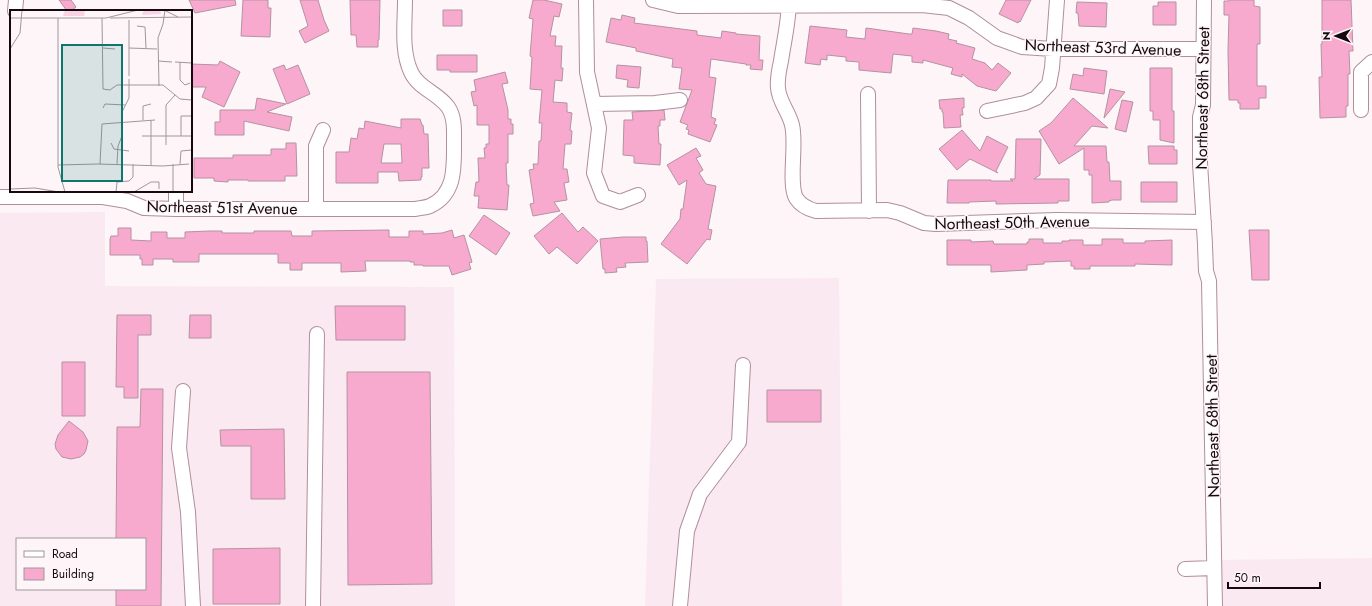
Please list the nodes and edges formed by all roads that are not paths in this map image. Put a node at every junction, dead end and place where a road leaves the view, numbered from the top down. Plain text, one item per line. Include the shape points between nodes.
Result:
1 (16, 0) edge
2 (405, 0) edge
3 (586, 0) edge
4 (653, 0) edge
5 (1057, 0) edge
6 (1204, 0) edge
7 (922, 2) edge
8 (789, 3) edge
9 (15, 10) edge
10 (1053, 49) junction
11 (1203, 49) junction
12 (1372, 62) edge
13 (868, 94) dead end
14 (680, 100) dead end
15 (594, 104) junction
16 (1361, 110) dead end
17 (987, 111) dead end
18 (323, 130) dead end
19 (176, 192) edge
20 (31, 194) edge
21 (638, 195) dead end
22 (0, 197) edge
23 (176, 209) junction
24 (316, 209) junction
25 (869, 211) junction
26 (1204, 222) junction
27 (317, 334) dead end
28 (743, 366) dead end
29 (183, 391) dead end
30 (1214, 568) junction
31 (1185, 569) dead end
32 (192, 606) edge
33 (313, 606) edge
34 (680, 606) edge
35 (1215, 606) edge

1 - 9 street
2 - 24 street, Northeast 51st Avenue via 405,57 411,74 421,86 440,97 449,108 454,124 454,175 449,187 442,198 429,206 415,209
3 - 15 street via 588,72
4 - 8 street, Northeast 53rd Avenue via 678,6
5 - 10 street
6 - 11 street, Northeast 68th Street
7 - 8 street, Northeast 53rd Avenue
7 - 10 street, Northeast 53rd Avenue via 949,8 969,18 997,38 1022,47
8 - 25 street, Northeast 50th Avenue via 777,88 792,125 793,188 796,198 807,209 816,211
10 - 11 street, Northeast 53rd Avenue
10 - 17 street via 1049,84 1036,98 1025,103
11 - 26 street, Northeast 68th Street via 1200,163
12 - 16 street via 1361,72
13 - 25 street
14 - 15 street
15 - 21 street via 598,128 594,173 603,196 620,202
18 - 24 street via 316,146
19 - 23 street
20 - 22 street, Northeast 51st Avenue
20 - 23 street, Northeast 51st Avenue via 103,197 127,201 144,208
23 - 24 street, Northeast 51st Avenue
25 - 26 street, Northeast 50th Avenue via 886,210 924,223 936,224 1057,220
26 - 30 street, Northeast 68th Street via 1206,271 1209,281
27 - 33 street
28 - 34 street via 739,442 700,494 687,531
29 - 32 street via 180,448 188,512
30 - 31 street
30 - 35 street, Northeast 68th Street

